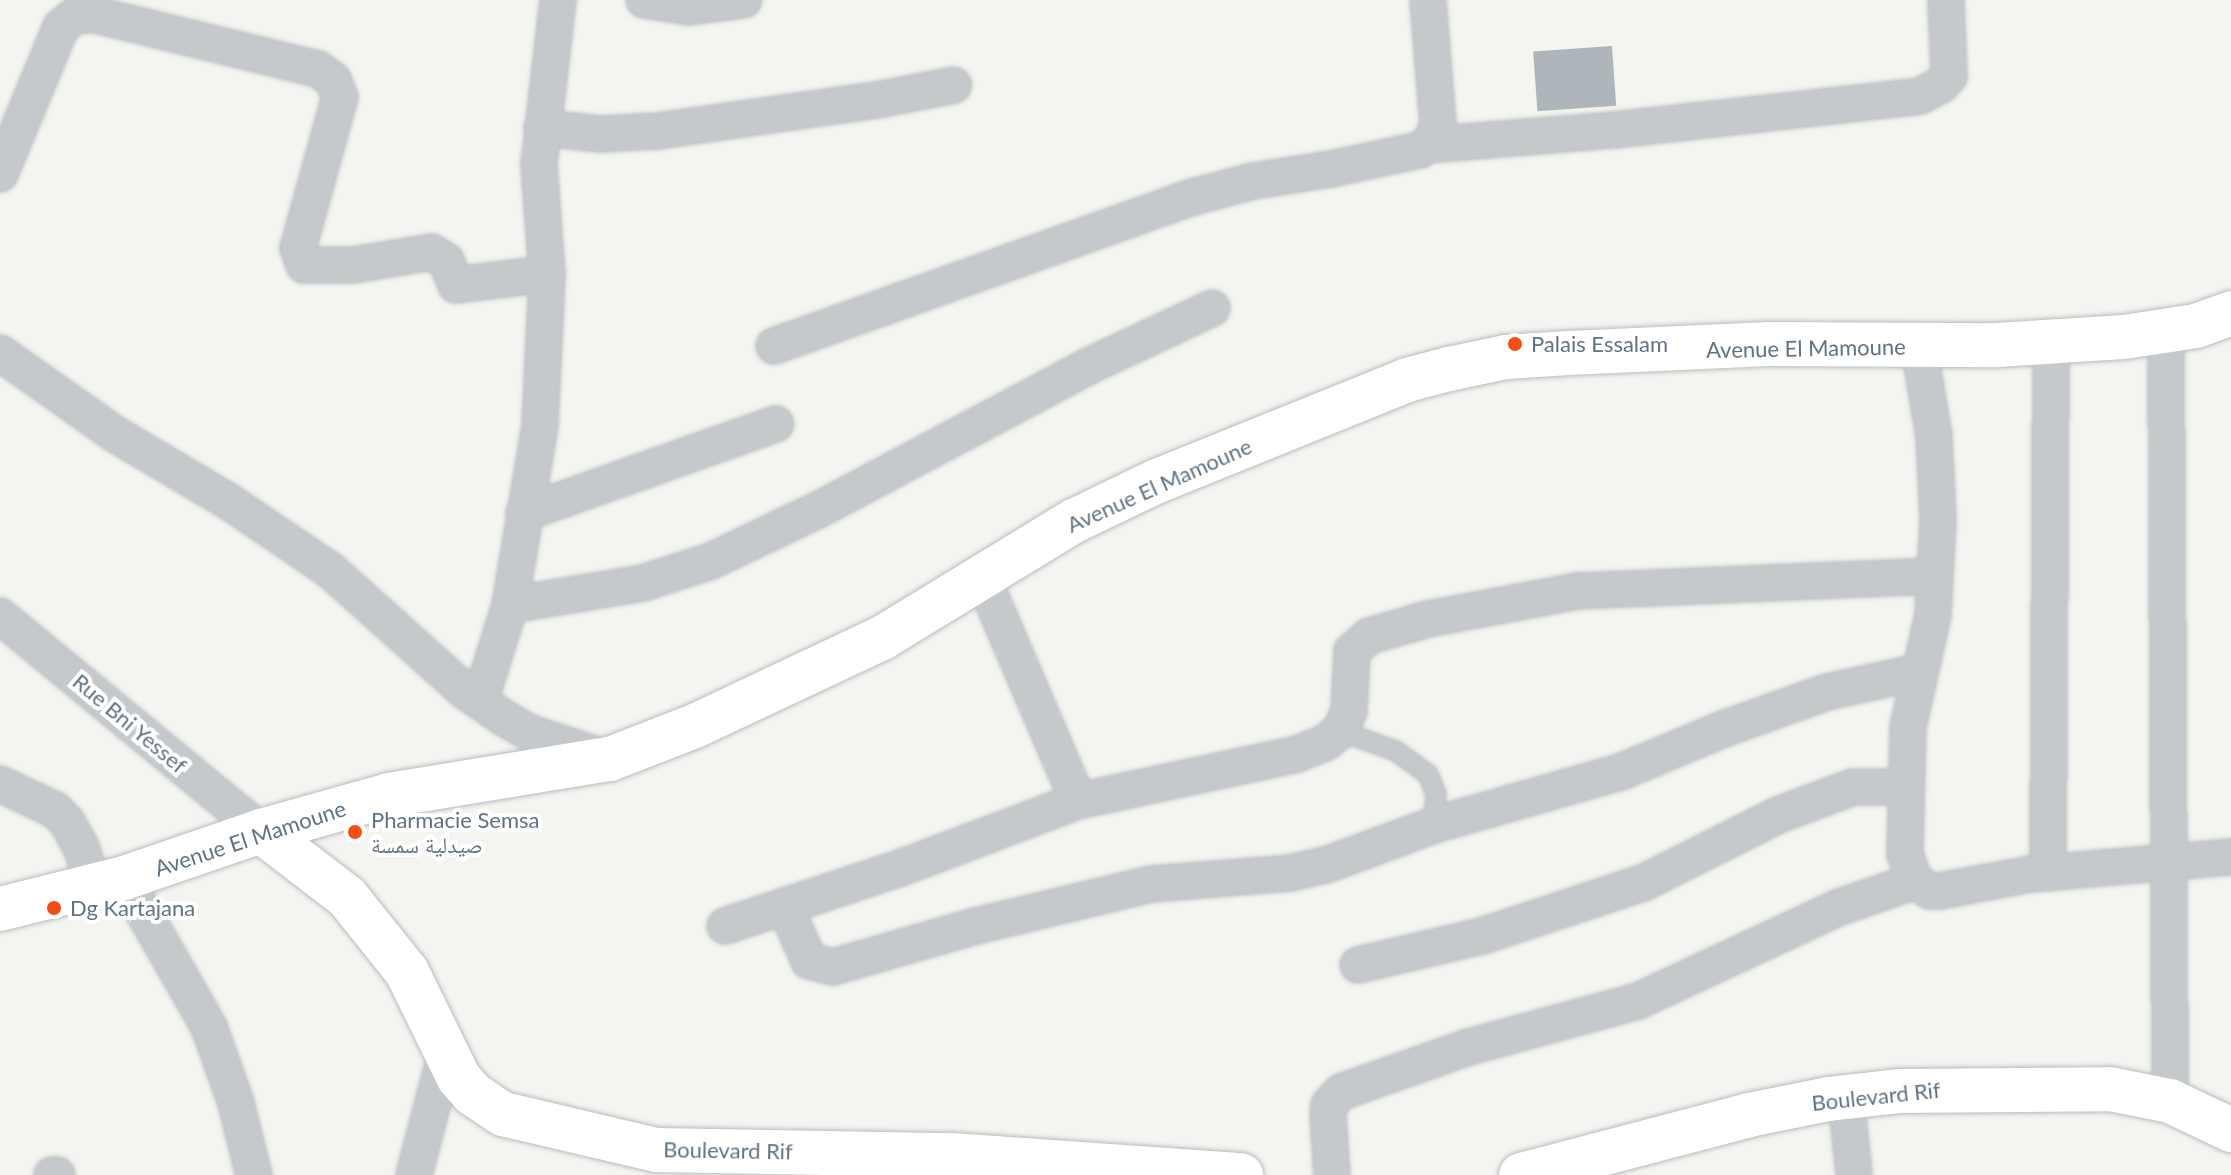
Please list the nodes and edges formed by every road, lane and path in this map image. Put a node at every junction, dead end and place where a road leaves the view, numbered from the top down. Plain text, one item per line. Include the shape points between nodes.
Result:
1 (558, 0) edge
2 (644, 0) edge
3 (744, 0) edge
4 (1428, 0) edge
5 (1946, 0) edge
6 (954, 85) dead end
7 (542, 128) junction
8 (1427, 145) junction
9 (0, 174) edge
10 (547, 274) junction
11 (1212, 308) dead end
12 (2231, 313) edge
13 (2166, 331) junction
14 (2051, 342) junction
15 (774, 346) dead end
16 (1919, 347) junction
17 (0, 353) edge
18 (776, 424) dead end
19 (524, 513) junction
20 (1935, 576) junction
21 (983, 579) junction
22 (510, 605) junction
23 (0, 616) edge
24 (1918, 672) junction
25 (480, 701) junction
26 (1340, 731) junction
27 (610, 759) junction
28 (0, 784) edge
29 (1906, 787) junction
30 (1078, 801) junction
31 (1434, 825) junction
32 (261, 831) junction
33 (2231, 857) edge
34 (2172, 864) junction
35 (2048, 873) junction
36 (1915, 881) junction
37 (109, 882) junction
38 (785, 906) junction
39 (0, 909) edge
40 (725, 926) dead end
41 (1358, 965) dead end
42 (445, 1057) junction
43 (1846, 1097) junction
44 (2170, 1101) junction
45 (2231, 1130) edge
46 (654, 1163) edge
47 (254, 1175) edge
48 (414, 1175) edge
49 (1241, 1175) edge
50 (1332, 1175) edge
51 (1521, 1175) edge
52 (1854, 1175) edge

1 - 7 street
2 - 3 street via 689,7
4 - 8 street via 1438,125
5 - 8 street via 1949,76 1920,96
6 - 7 street via 658,131 601,134
7 - 10 street via 539,164
8 - 15 street via 1412,153 1193,197
9 - 10 street via 61,27 76,15 96,15 318,69 333,80 340,97 298,248 304,265 353,265 432,252 446,261 456,285
10 - 19 street via 540,425
11 - 22 street via 711,561 643,583
12 - 13 street, Avenue El Mamoune
13 - 14 street, Avenue El Mamoune
13 - 34 street via 2166,714
14 - 16 street, Avenue El Mamoune
14 - 35 street
16 - 20 street via 1937,471
16 - 21 street, Avenue El Mamoune via 1769,344 1569,353 1506,357 1449,369 1407,380 1155,482 1074,521
17 - 25 street via 115,434 330,570
18 - 19 street
19 - 22 street
20 - 24 street via 1933,615
20 - 26 street via 1578,591 1428,619 1356,644 1349,660 1349,711
21 - 27 street, Avenue El Mamoune via 882,638 697,725
21 - 30 street
22 - 25 street
23 - 32 street, Rue Bni Yessef
24 - 29 street via 1908,727
24 - 31 street via 1827,692 1623,771
25 - 27 street via 530,733
26 - 30 street via 1297,754
26 - 31 lane via 1396,751 1428,774 1436,794
27 - 32 street, Avenue El Mamoune via 389,795
28 - 37 street via 55,810
29 - 36 street via 1905,854
29 - 41 street via 1853,787 1778,815 1631,887 1482,936
30 - 38 street
31 - 38 street via 1326,865 1290,873 1151,884 833,967 809,961
32 - 37 street, Avenue El Mamoune
32 - 42 street, Boulevard Rif via 347,897 387,944 423,1004
33 - 34 street
34 - 35 street
34 - 44 street
35 - 36 street via 1930,891
36 - 50 street via 1837,908 1638,1001 1469,1047 1341,1092 1328,1114
37 - 39 street, Avenue El Mamoune
37 - 47 street via 209,1027
38 - 40 street
42 - 46 street, Boulevard Rif via 473,1094 503,1114
42 - 48 street
43 - 44 street, Boulevard Rif via 2060,1086
43 - 51 street, Boulevard Rif via 1736,1118
43 - 52 street
44 - 45 street, Boulevard Rif
46 - 49 street, Boulevard Rif via 952,1155

